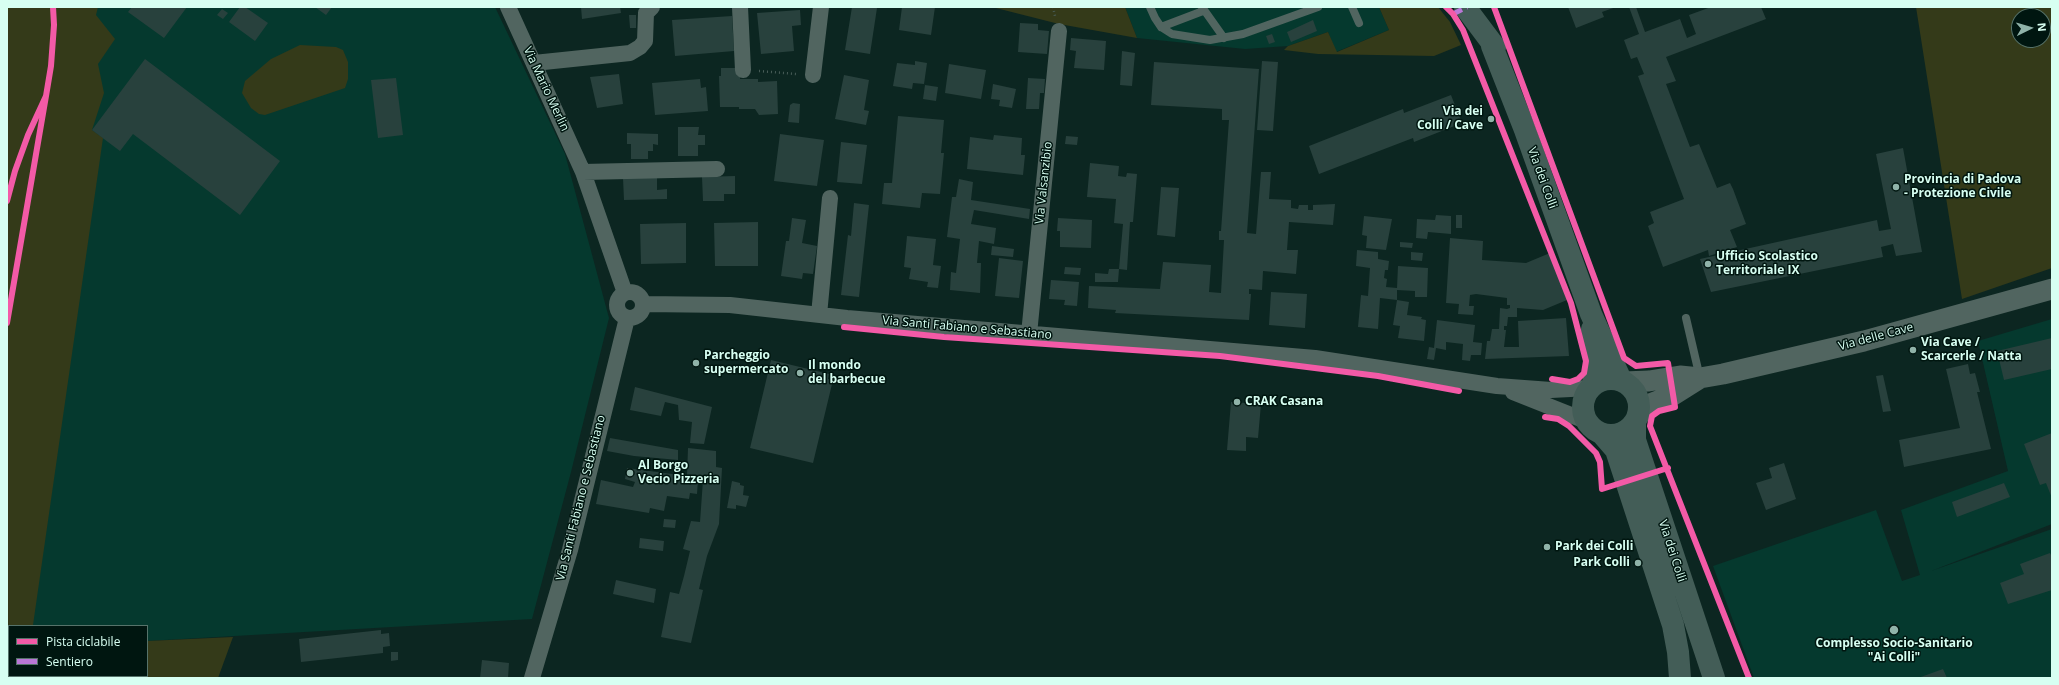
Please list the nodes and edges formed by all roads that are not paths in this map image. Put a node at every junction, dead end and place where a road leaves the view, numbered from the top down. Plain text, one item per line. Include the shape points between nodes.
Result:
1 (508, 7) edge
2 (652, 7) edge
3 (740, 7) edge
4 (821, 7) edge
5 (1150, 7) edge
6 (1318, 7) edge
7 (1352, 7) edge
8 (1465, 7) edge
9 (1482, 7) edge
10 (1203, 9) edge
11 (1359, 23) dead end
12 (1161, 27) junction
13 (1059, 31) dead end
14 (1224, 38) junction
15 (1495, 47) junction
16 (534, 63) junction
17 (743, 70) road end
18 (813, 75) road end
19 (718, 169) dead end
20 (583, 172) junction
21 (830, 198) dead end
22 (2052, 289) edge
23 (625, 293) junction
24 (644, 304) junction
25 (1591, 314) junction
26 (819, 315) junction
27 (627, 318) junction
28 (1686, 318) dead end
29 (1029, 334) junction
30 (1700, 378) junction
31 (1622, 381) junction
32 (1497, 386) junction
33 (1592, 386) junction
34 (1636, 419) junction
35 (1586, 421) junction
36 (1603, 435) junction
37 (532, 678) edge
38 (1680, 678) edge
39 (1714, 678) edge

1 - 16 street, Via Mario Merlin
2 - 16 street via 646,13 645,41 630,53
3 - 17 street
4 - 18 street
5 - 12 lane
6 - 14 lane via 1243,34
7 - 11 lane
8 - 15 main road, Via dei Colli
9 - 15 main road, Via dei Colli
10 - 12 lane
10 - 14 lane
12 - 14 lane via 1172,34 1210,40
13 - 29 street, Via Valsanzibio
15 - 25 main road, Via dei Colli via 1492,46
16 - 20 street, Via Mario Merlin
19 - 20 street
20 - 23 street, Via Mario Merlin
21 - 26 street
22 - 30 street, Via delle Cave via 1864,341
23 - 24 street via 637,293
23 - 27 street via 617,303 621,315
24 - 26 street, Via Santi Fabiano e Sebastiano via 730,305
24 - 27 street via 637,317
25 - 31 main road, Via dei Colli
25 - 33 main road, Via dei Colli via 1594,347
26 - 29 street, Via Santi Fabiano e Sebastiano
27 - 37 street, Via Santi Fabiano e Sebastiano via 570,550
28 - 30 lane
29 - 32 street, Via Santi Fabiano e Sebastiano via 1315,358
30 - 31 street, Via delle Cave via 1680,376 1649,381
30 - 34 street, Via delle Cave via 1683,390 1650,404
31 - 33 main road via 1608,379
31 - 34 main road, Via dei Colli via 1634,390 1639,403
32 - 33 street, Via Santi Fabiano e Sebastiano via 1551,390
32 - 35 street, Via Santi Fabiano e Sebastiano
33 - 35 main road, Via dei Colli via 1583,400 1582,411
34 - 36 main road via 1629,430 1621,434
34 - 39 main road, Via dei Colli via 1635,440
35 - 36 main road, Via dei Colli via 1593,430
36 - 38 main road, Via dei Colli via 1616,450 1673,625

